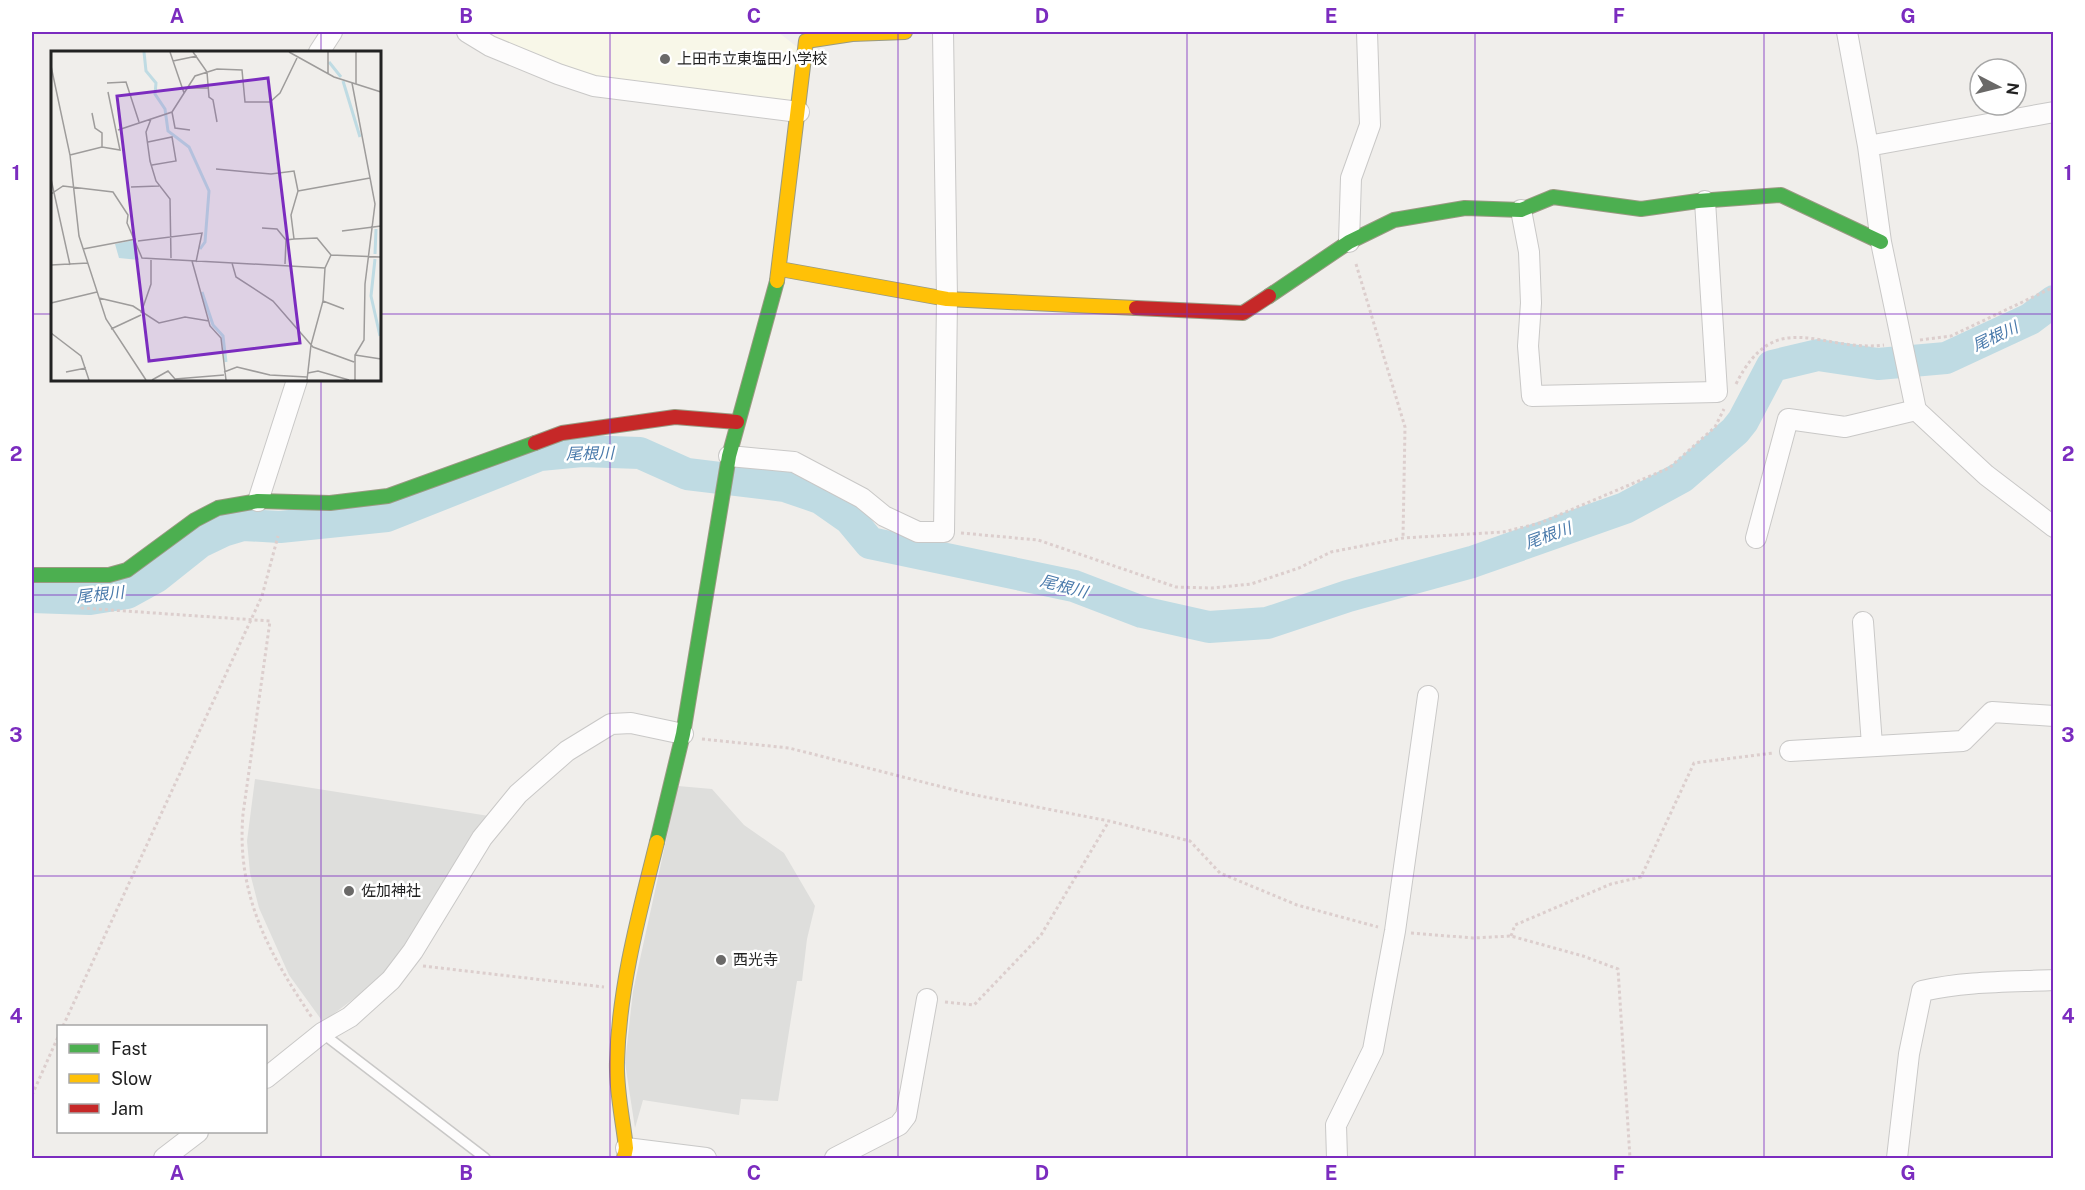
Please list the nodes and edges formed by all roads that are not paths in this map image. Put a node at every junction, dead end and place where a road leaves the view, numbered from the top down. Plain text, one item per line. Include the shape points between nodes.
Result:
1 (332, 32) edge
2 (467, 32) edge
3 (905, 32) edge
4 (943, 32) edge
5 (1367, 32) edge
6 (1847, 32) edge
7 (320, 51) edge
8 (799, 112) junction
9 (2054, 112) edge
10 (1868, 146) junction
11 (1705, 201) junction
12 (1521, 210) junction
13 (1349, 242) junction
14 (1881, 242) junction
15 (780, 269) junction
16 (947, 299) junction
17 (297, 381) edge
18 (1916, 411) junction
19 (737, 422) junction
20 (728, 463) junction
21 (258, 501) junction
22 (2053, 526) edge
23 (1756, 538) dead end
24 (32, 575) edge
25 (1863, 622) dead end
26 (1428, 696) dead end
27 (2054, 716) edge
28 (683, 734) junction
29 (1872, 745) junction
30 (1790, 751) road end
31 (2054, 980) edge
32 (927, 999) road end
33 (322, 1033) junction
34 (267, 1077) edge
35 (195, 1133) edge
36 (625, 1153) edge
37 (164, 1158) edge
38 (485, 1158) edge
39 (706, 1158) edge
40 (835, 1158) edge
41 (1337, 1158) edge
42 (1897, 1158) edge

1 - 7 street
2 - 8 street via 490,46 594,86
3 - 8 street via 806,41
4 - 16 street
5 - 13 street via 1370,125 1351,178
6 - 10 street
8 - 15 street
9 - 10 street
10 - 14 street
11 - 12 street via 1641,209 1553,197
11 - 12 street via 1717,392 1532,396 1528,252
11 - 14 street via 1782,195
12 - 13 street via 1465,208 1394,220
13 - 16 street via 1243,313
14 - 18 street
15 - 16 street
15 - 19 street
16 - 20 street via 944,532 918,532 794,462
17 - 21 street
18 - 22 street via 1986,475
18 - 23 street via 1845,427 1788,419
19 - 20 street
19 - 21 street via 675,417 562,433 388,496 330,503
20 - 28 street
21 - 24 street via 218,508 127,570 109,575
25 - 29 street
26 - 41 street via 1395,932 1373,1050 1336,1125
27 - 29 street via 1992,712 1963,741
28 - 33 street via 631,723 611,724 567,751 518,794 482,838 391,980 350,1017
28 - 36 street via 624,989 617,1063
29 - 30 street
31 - 42 street via 1976,983 1922,991 1909,1054
32 - 40 street via 906,1116 899,1125
33 - 34 street
33 - 38 lane
35 - 37 street
36 - 39 street

